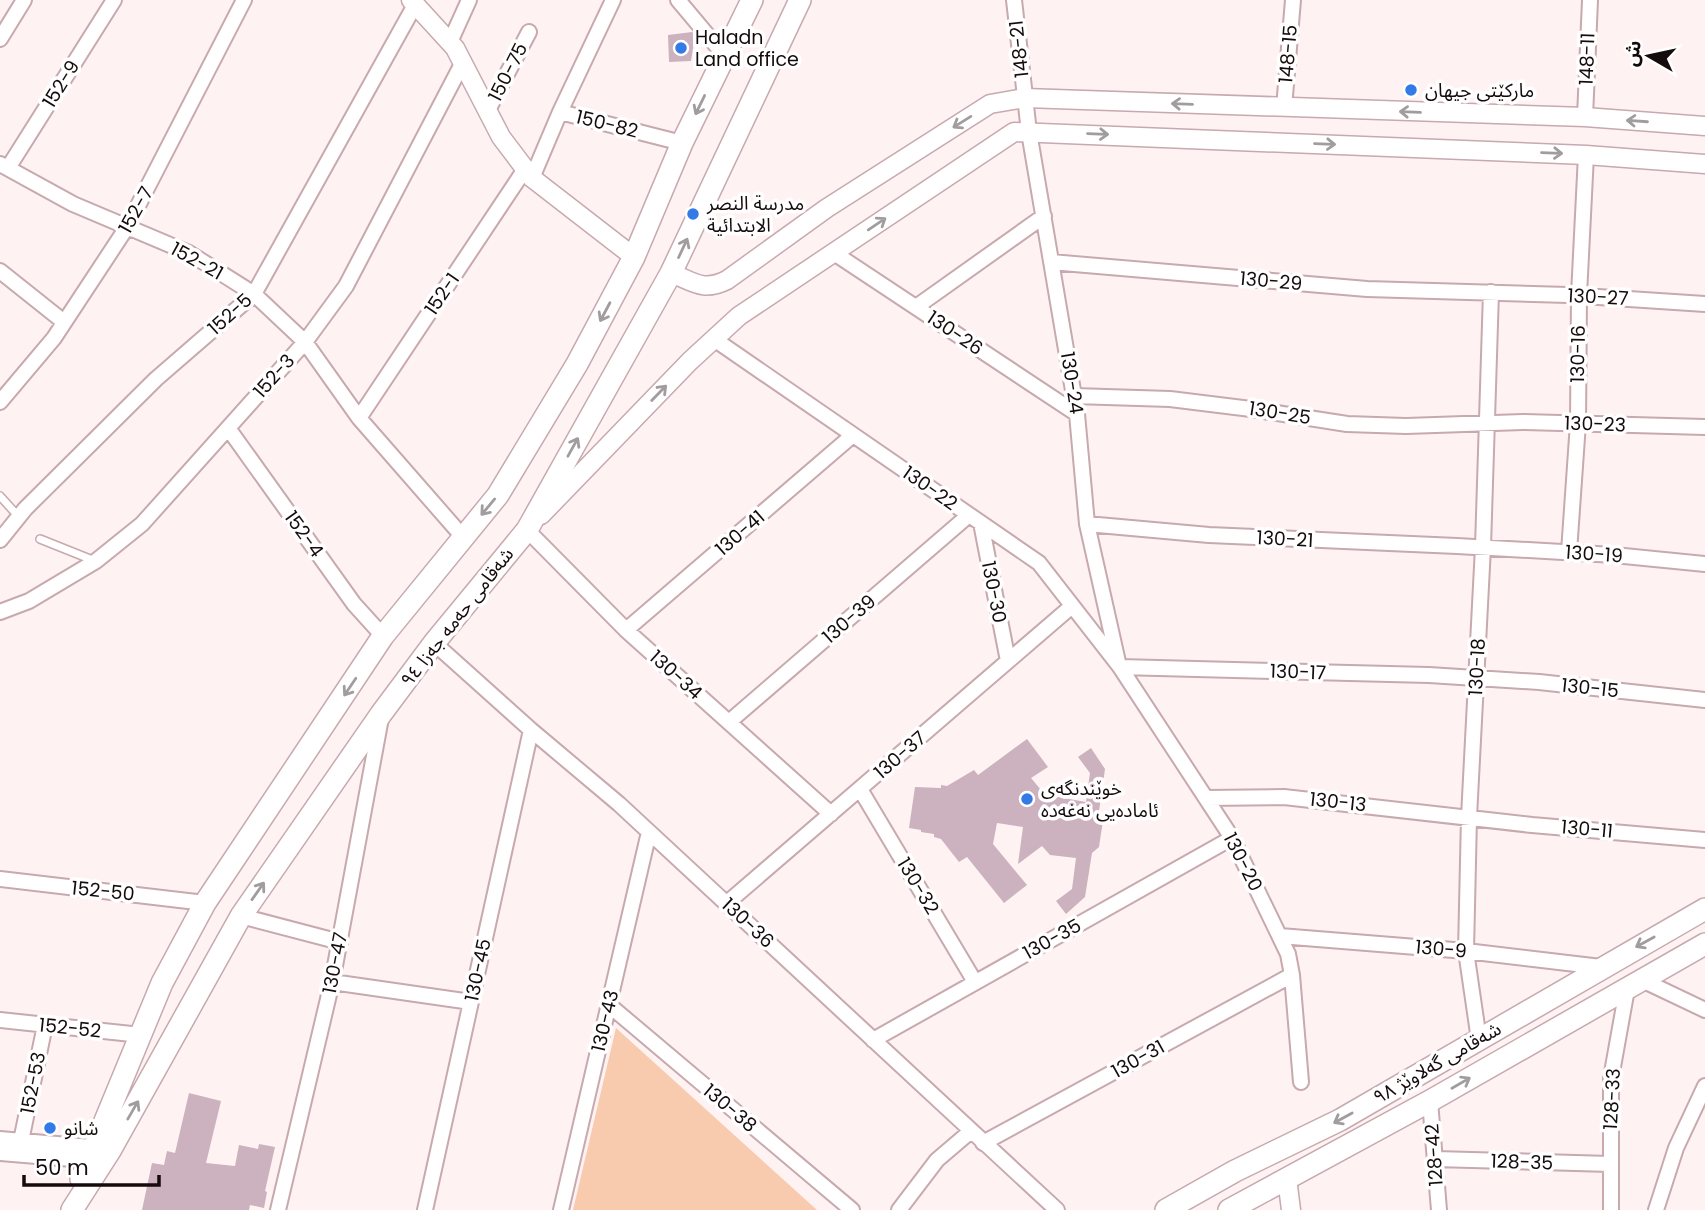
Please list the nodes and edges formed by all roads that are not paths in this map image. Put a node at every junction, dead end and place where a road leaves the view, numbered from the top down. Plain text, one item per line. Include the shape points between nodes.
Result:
1 (24, 0) edge
2 (114, 0) edge
3 (244, 0) edge
4 (469, 0) edge
5 (613, 0) edge
6 (678, 0) edge
7 (752, 0) edge
8 (800, 0) edge
9 (1014, 0) edge
10 (1293, 0) edge
11 (1590, 0) edge
12 (413, 1) edge
13 (529, 32) dead end
14 (0, 39) edge
15 (450, 42) junction
16 (725, 56) junction
17 (462, 64) junction
18 (1025, 98) junction
19 (1284, 108) junction
20 (487, 112) junction
21 (560, 112) junction
22 (1585, 117) junction
23 (1705, 126) edge
24 (1029, 132) junction
25 (682, 143) junction
26 (1586, 155) junction
27 (1705, 164) edge
28 (4, 166) edge
29 (528, 173) junction
30 (1044, 216) junction
31 (127, 227) junction
32 (834, 253) junction
33 (634, 257) junction
34 (1051, 262) junction
35 (0, 271) edge
36 (671, 273) junction
37 (1491, 292) junction
38 (254, 294) junction
39 (1579, 295) junction
40 (1705, 303) edge
41 (916, 307) junction
42 (64, 322) junction
43 (713, 339) junction
44 (305, 342) junction
45 (1074, 396) junction
46 (0, 401) edge
47 (1077, 414) junction
48 (359, 418) junction
49 (1486, 423) junction
50 (1578, 423) junction
51 (1705, 427) edge
52 (228, 428) junction
53 (853, 435) junction
54 (0, 496) edge
55 (19, 517) junction
56 (975, 519) junction
57 (1087, 524) junction
58 (527, 530) junction
59 (463, 537) junction
60 (40, 539) dead end
61 (0, 540) edge
62 (1483, 547) junction
63 (1569, 552) junction
64 (96, 561) junction
65 (1705, 564) edge
66 (1072, 606) junction
67 (0, 612) edge
68 (626, 630) junction
69 (383, 636) junction
70 (434, 643) junction
71 (1008, 661) junction
72 (1119, 667) junction
73 (1476, 678) junction
74 (1705, 700) edge
75 (382, 714) junction
76 (729, 722) junction
77 (531, 730) junction
78 (860, 789) junction
79 (1206, 798) junction
80 (831, 814) junction
81 (1469, 817) junction
82 (649, 832) junction
83 (1232, 838) junction
84 (1705, 839) edge
85 (0, 880) edge
86 (205, 903) junction
87 (727, 903) junction
88 (1705, 909) edge
89 (241, 916) junction
90 (1280, 936) junction
91 (340, 942) junction
92 (1705, 944) edge
93 (1466, 951) junction
94 (1601, 967) junction
95 (1292, 975) junction
96 (332, 982) junction
97 (975, 982) junction
98 (1634, 984) junction
99 (471, 1002) junction
100 (609, 1005) junction
101 (1705, 1010) edge
102 (0, 1020) edge
103 (45, 1025) junction
104 (141, 1035) junction
105 (873, 1040) junction
106 (1479, 1040) junction
107 (1301, 1082) dead end
108 (1705, 1086) edge
109 (1430, 1101) junction
110 (971, 1130) junction
111 (0, 1139) edge
112 (21, 1142) junction
113 (984, 1143) junction
114 (0, 1153) edge
115 (98, 1154) junction
116 (1435, 1159) junction
117 (1610, 1164) junction
118 (1235, 1171) junction
119 (1287, 1178) junction
120 (1249, 1199) junction
121 (71, 1210) edge
122 (278, 1210) edge
123 (425, 1210) edge
124 (561, 1210) edge
125 (852, 1210) edge
126 (899, 1210) edge
127 (1057, 1210) edge
128 (1166, 1210) edge
129 (1229, 1210) edge
130 (1291, 1210) edge
131 (1438, 1210) edge
132 (1611, 1210) edge
133 (1656, 1210) edge

1 - 14 street
2 - 28 street, 152-9
3 - 31 street, 152-7
4 - 15 street
5 - 21 street
6 - 16 street
7 - 16 main road, شەقامی حەمە جەزا ٩٤
36 -> 8 main road, شەقامی حەمە جەزا ٩٤
9 - 18 street, 148-21
10 - 19 street, 148-15
11 - 22 street, 148-11
12 - 15 street
12 - 38 street, 152-5
13 - 20 street, 150-75
15 - 17 street
16 -> 25 main road, شەقامی حەمە جەزا ٩٤
17 - 20 street
17 - 44 street, 152-3 via 346,286
19 -> 18 street
18 - 24 street, 130-24
18 -> 36 street via 990,104 713,287
22 -> 19 street
20 - 29 street
21 - 25 street, 150-82
21 - 29 street, 150-82
23 -> 22 street
24 -> 26 street
24 - 30 street, 130-24
32 -> 24 street via 1014,132
25 - 33 main road, شەقامی حەمە جەزا ٩٤
26 - 27 street
26 - 39 street, 130-16
28 - 31 street, 152-21
29 - 33 street
29 - 48 street, 152-1
30 - 34 street, 130-24
30 - 41 street
31 - 38 street, 152-21 via 189,253
31 - 42 street, 152-7
32 - 41 street, 130-26
32 - 43 street via 739,316
33 -> 59 main road, شەقامی حەمە جەزا ٩٤ via 577,364 498,495
34 - 37 street, 130-29 via 1367,289
34 - 45 street, 130-24
35 - 42 street
58 -> 36 main road, شەقامی حەمە جەزا ٩٤
37 - 39 street, 130-27
37 - 49 street, 130-18
38 - 44 street, 152-21
38 - 55 street, 152-5 via 156,379
39 - 40 street, 130-27
39 - 50 street, 130-16
41 - 47 street, 130-26
42 - 46 street, 152-7
43 - 53 street, 130-22
58 -> 43 street
44 - 48 street, 152-21
44 - 52 street, 152-3
45 - 47 street, 130-24
45 - 49 street, 130-25 via 1170,399 1347,424
47 - 57 street, 130-24
48 - 59 street, 152-21
49 - 50 street, 130-23
49 - 62 street, 130-18
50 - 51 street, 130-23
50 - 63 street, 130-16
52 - 64 street, 152-3 via 142,524
52 - 69 street, 152-4 via 354,604
53 - 56 street, 130-22
53 - 68 street, 130-41
54 - 55 lane
55 - 61 street, 152-5
56 - 66 street, 130-22 via 1039,563
56 - 71 street, 130-30
56 - 76 street, 130-39
57 - 62 street, 130-21 via 1209,535
57 - 72 street, 130-24
58 - 68 street, 130-34
58 - 70 main road, شەقامی حەمە جەزا ٩٤
59 - 69 main road, شەقامی حەمە جەزا ٩٤
60 - 64 lane
62 - 63 street, 130-19
62 - 73 street, 130-18
63 - 65 street, 130-19
64 - 67 street, 152-3 via 29,601
66 - 71 street, 130-37
66 - 72 street, 130-22
68 - 76 street, 130-34
69 -> 86 main road, شەقامی حەمە جەزا ٩٤
70 - 75 main road, شەقامی حەمە جەزا ٩٤
70 - 77 street, 130-36
71 - 78 street, 130-37
72 - 73 street, 130-17
72 - 79 street, 130-20
73 - 74 street, 130-15
73 - 81 street, 130-18
89 -> 75 main road, شەقامی حەمە جەزا ٩٤
75 - 91 street, 130-47
76 - 80 street, 130-34
77 - 82 street, 130-36
77 - 99 street, 130-45
78 - 80 street, 130-37
78 - 97 street, 130-32
79 - 81 street, 130-13 via 1284,797
79 - 83 street, 130-20
80 - 87 street, 130-37
81 - 84 street, 130-11
81 - 93 street, 130-18
82 - 87 street, 130-36
82 - 100 street, 130-43
83 - 90 street, 130-20
83 - 97 street, 130-35
85 - 86 street, 152-50
86 - 104 main road, شەقامی حەمە جەزا ٩٤ via 162,983
87 - 105 street, 130-36
88 -> 94 main road, شەقامی گەلاوێژ ٩٨
89 - 91 street
115 -> 89 main road, شەقامی حەمە جەزا ٩٤
90 - 93 street, 130-9
90 - 95 street, 130-20
91 - 96 street, 130-47
92 - 98 main road, شەقامی گەلاوێژ ٩٨
93 - 94 street, 130-9
93 - 106 street, 130-18
94 - 106 main road, شەقامی گەلاوێژ ٩٨
95 - 107 street, 130-20
95 - 113 street, 130-31
96 - 99 street
96 - 122 street, 130-47
97 - 105 street, 130-35
98 - 101 street
109 -> 98 main road, شەقامی گەلاوێژ ٩٨
98 - 117 street, 128-33 via 1611,1078
99 - 123 street, 130-45
100 - 124 street, 130-43
100 - 125 street, 130-38
102 - 103 street, 152-52
103 - 104 street, 152-52
103 - 112 street, 152-53
104 - 115 main road, شەقامی حەمە جەزا ٩٤
105 - 110 street, 130-36
106 -> 118 main road, شەقامی گەلاوێژ ٩٨ via 1340,1120
108 - 133 street via 1676,1148
109 - 116 street, 128-42
109 - 119 main road, شەقامی گەلاوێژ ٩٨
110 - 113 street, 130-36
110 - 126 street via 937,1160
111 - 112 street
112 - 115 street
113 - 127 street, 130-36
114 - 115 street
115 - 121 main road, شەقامی حەمە جەزا ٩٤
116 - 117 street, 128-35
116 - 131 street, 128-42
117 - 132 street, 128-33
118 - 120 main road
118 - 128 main road, شەقامی گەلاوێژ ٩٨
119 - 120 main road, شەقامی گەلاوێژ ٩٨
119 - 130 street
120 - 129 main road, شەقامی گەلاوێژ ٩٨

